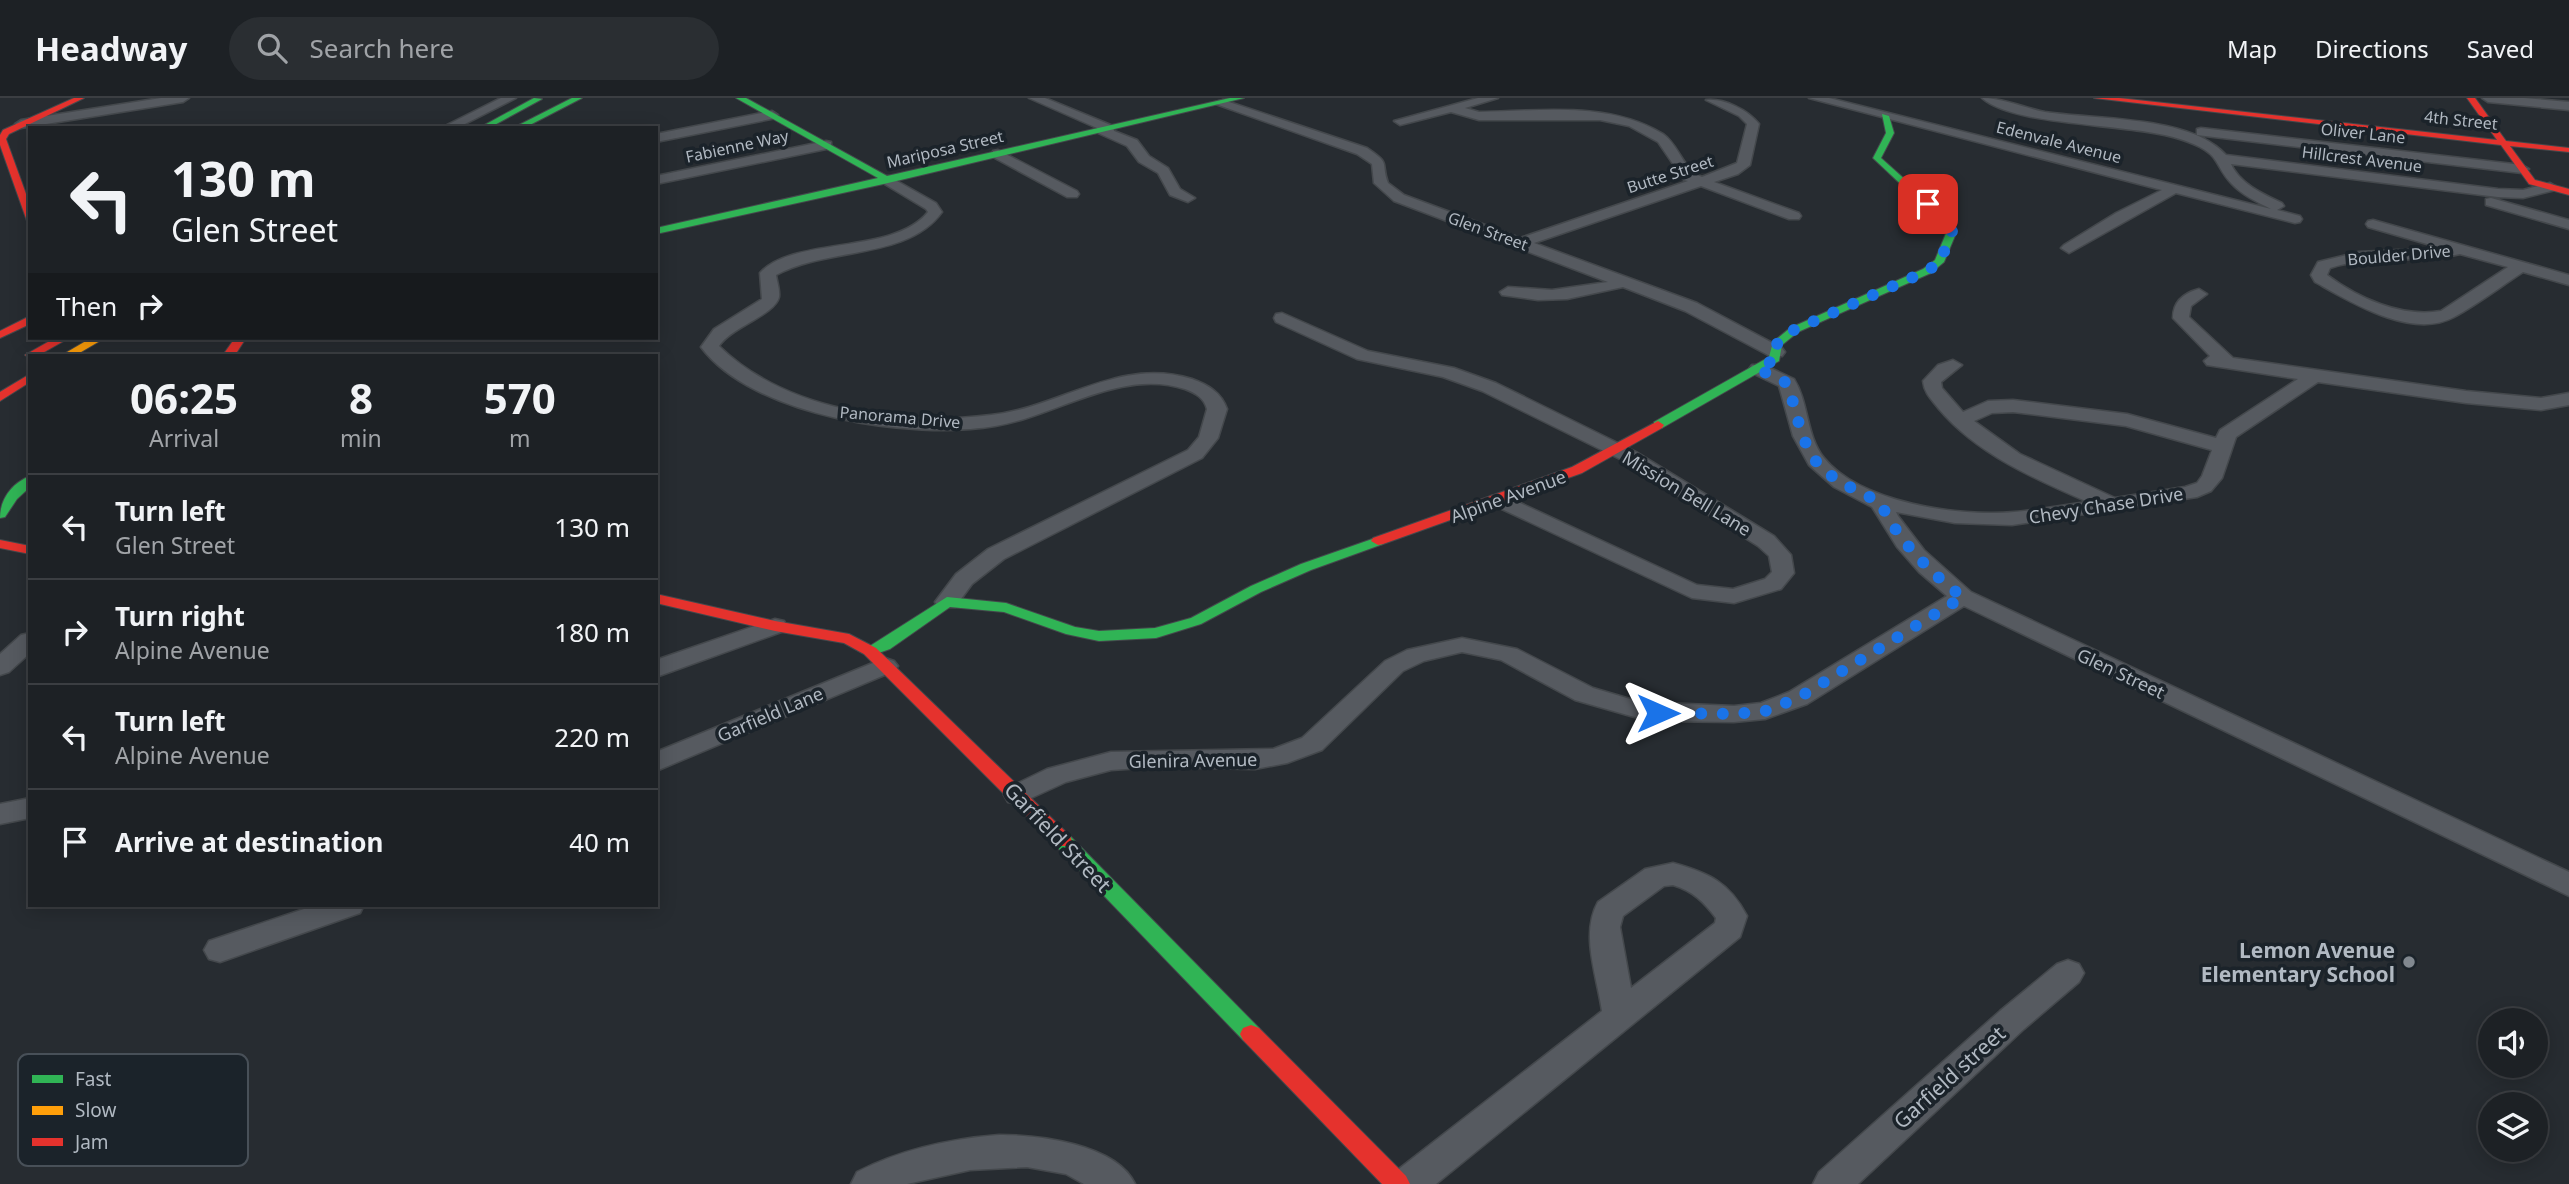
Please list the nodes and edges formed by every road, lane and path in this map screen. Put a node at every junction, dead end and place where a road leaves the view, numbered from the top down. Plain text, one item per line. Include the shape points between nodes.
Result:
1 (80, 98) edge
2 (183, 98) edge
3 (510, 98) edge
4 (540, 98) edge
5 (578, 98) edge
6 (740, 98) edge
7 (1035, 98) edge
8 (1240, 98) edge
9 (1492, 98) edge
10 (1815, 98) edge
11 (1988, 98) edge
12 (2098, 98) edge
13 (2471, 98) edge
14 (2488, 98) edge
15 (1709, 99) edge
16 (2133, 100) edge
17 (1219, 103) junction
18 (2569, 106) edge
19 (1451, 108) junction
20 (772, 116) junction
21 (1885, 116) junction
22 (1400, 121) dead end
23 (21, 124) junction
24 (451, 126) edge
25 (487, 126) edge
26 (521, 126) edge
27 (1106, 129) junction
28 (2201, 132) dead end
29 (658, 138) edge
30 (2503, 142) junction
31 (825, 145) junction
32 (2569, 150) edge
33 (998, 155) junction
34 (2223, 159) junction
35 (2522, 169) junction
36 (658, 180) edge
37 (888, 180) junction
38 (1699, 182) junction
39 (2550, 187) junction
40 (2174, 189) junction
41 (2498, 192) junction
42 (2569, 192) edge
43 (1072, 194) dead end
44 (1188, 198) dead end
45 (28, 213) edge
46 (1794, 216) dead end
47 (2373, 224) dead end
48 (2569, 225) edge
49 (658, 231) edge
50 (1519, 243) junction
51 (2069, 248) dead end
52 (2464, 248) junction
53 (2522, 264) junction
54 (2569, 280) edge
55 (1624, 282) junction
56 (1508, 292) dead end
57 (2199, 294) dead end
58 (1282, 318) dead end
59 (28, 320) edge
60 (0, 335) edge
61 (59, 340) edge
62 (95, 340) edge
63 (34, 354) edge
64 (70, 354) edge
65 (1767, 360) junction
66 (1953, 365) dead end
67 (2315, 376) junction
68 (28, 378) edge
69 (0, 397) edge
70 (2569, 399) edge
71 (1961, 420) junction
72 (2221, 446) junction
73 (1615, 449) junction
74 (28, 482) edge
75 (1498, 500) junction
76 (1881, 503) junction
77 (2109, 503) junction
78 (0, 514) edge
79 (0, 544) edge
80 (28, 550) edge
81 (1963, 597) junction
82 (658, 598) edge
83 (947, 602) junction
84 (775, 625) junction
85 (28, 642) edge
86 (877, 659) junction
87 (0, 667) edge
88 (658, 668) edge
89 (658, 761) edge
90 (1018, 795) junction
91 (28, 807) edge
92 (0, 814) edge
93 (2569, 885) edge
94 (343, 907) edge
95 (220, 950) dead end
96 (2068, 973) dead end
97 (1620, 1016) junction
98 (870, 1184) edge
99 (1116, 1184) edge
100 (1398, 1184) edge
101 (1408, 1184) edge
102 (1832, 1184) edge

1 - 23 main road
2 - 23 street
3 - 24 street
4 - 25 main road
5 - 26 main road
6 - 20 main road, Panorama Drive
7 - 27 street
8 - 17 main road, Mariposa Street
9 - 19 street
10 - 21 street, Edenvale Avenue
11 - 34 street via 2023,111 2160,130 2209,148
12 - 16 main road, 4th Street
13 - 30 main road
14 - 18 street
15 - 38 street, Butte Street via 1743,113 1754,128 1744,165
16 - 30 main road, 4th Street
17 - 27 main road, Mariposa Street
17 - 50 street, Glen Street via 1362,150 1377,160 1379,180 1399,198
19 - 22 street
19 - 38 street via 1479,116 1559,114 1633,123 1662,139 1689,177
20 - 29 street
20 - 31 main road, Panorama Drive
21 - 40 street, Edenvale Avenue
21 - 65 main road, Alpine Avenue via 1890,133 1877,158 1946,220 1952,231 1940,262 1794,330
23 - 45 main road via 5,132 2,139
27 - 33 main road, Mariposa Street
27 - 44 street via 1132,143 1144,159 1163,171 1175,192
28 - 35 street, Oliver Lane
30 - 32 main road, 4th Street
30 - 35 main road
31 - 36 street, Fabienne Way
31 - 37 main road, Panorama Drive
33 - 37 main road, Mariposa Street
33 - 43 street
34 - 40 street, Edenvale Avenue via 2237,183 2298,216 2295,219
34 - 41 street, Hillcrest Avenue
35 - 39 main road via 2532,182
37 - 49 main road, Mariposa Street
37 - 83 street, Panorama Drive via 932,206 933,219 882,242 802,257 777,267 768,273 769,301 712,342 710,347 720,360 754,384 791,399 849,414 902,420 996,420 1121,381 1151,378 1191,384 1210,395 1217,410 1208,438 1195,454 996,554 964,579
38 - 46 street
38 - 50 street, Butte Street
39 - 41 street, Hillcrest Avenue via 2524,194
39 - 42 main road
40 - 51 street
41 - 48 street via 2477,195
47 - 52 street
50 - 55 street, Glen Street
52 - 53 street
52 - 53 street, Boulder Drive via 2444,254 2345,258 2324,265 2319,275 2377,309 2435,317 2446,315
53 - 54 street
55 - 56 street via 1577,294
55 - 65 street, Glen Street via 1691,307
57 - 67 street via 2184,303 2181,318 2220,362
58 - 73 street, Mission Bell Lane via 1363,355 1476,381
59 - 60 main road
61 - 63 main road
62 - 64 main road
65 - 73 main road, Alpine Avenue
65 - 76 street, Glen Street via 1787,383 1818,463
66 - 71 street via 1932,381 1933,389
67 - 70 street via 2529,403
67 - 72 street, Chevy Chase Drive via 2227,433
68 - 69 main road
71 - 72 street via 1989,407 2013,406 2127,420
71 - 77 street via 2008,458
72 - 77 street, Chevy Chase Drive via 2212,478 2198,490
73 - 75 main road, Alpine Avenue via 1577,470
73 - 75 street, Mission Bell Lane via 1774,547 1783,560 1779,579 1734,596 1692,591
74 - 78 main road
75 - 83 main road, Alpine Avenue via 1306,567 1196,621 1156,633 1099,636 1006,608
76 - 77 street, Chevy Chase Drive via 1996,520
76 - 81 street, Glen Street via 1887,519 1936,575
79 - 80 main road
81 - 90 street, Glenira Avenue via 1798,698 1765,711 1638,710 1584,694 1508,654 1462,645 1416,655 1394,666 1312,744 1277,757 1111,761 1057,775
81 - 93 street, Glen Street
82 - 84 main road, Garfield Street
83 - 86 main road via 884,646
84 - 86 main road, Garfield Street via 849,639
84 - 88 street
85 - 87 street
86 - 89 street, Garfield Lane
86 - 90 main road, Garfield Street
90 - 100 main road, Garfield Street
91 - 92 street
94 - 95 street
96 - 102 street, Garfield street
97 - 97 street via 1728,929 1732,916 1713,892 1694,880 1665,875 1609,910 1604,927
97 - 101 street
98 - 99 street via 883,1175 958,1154 1031,1150 1073,1159

